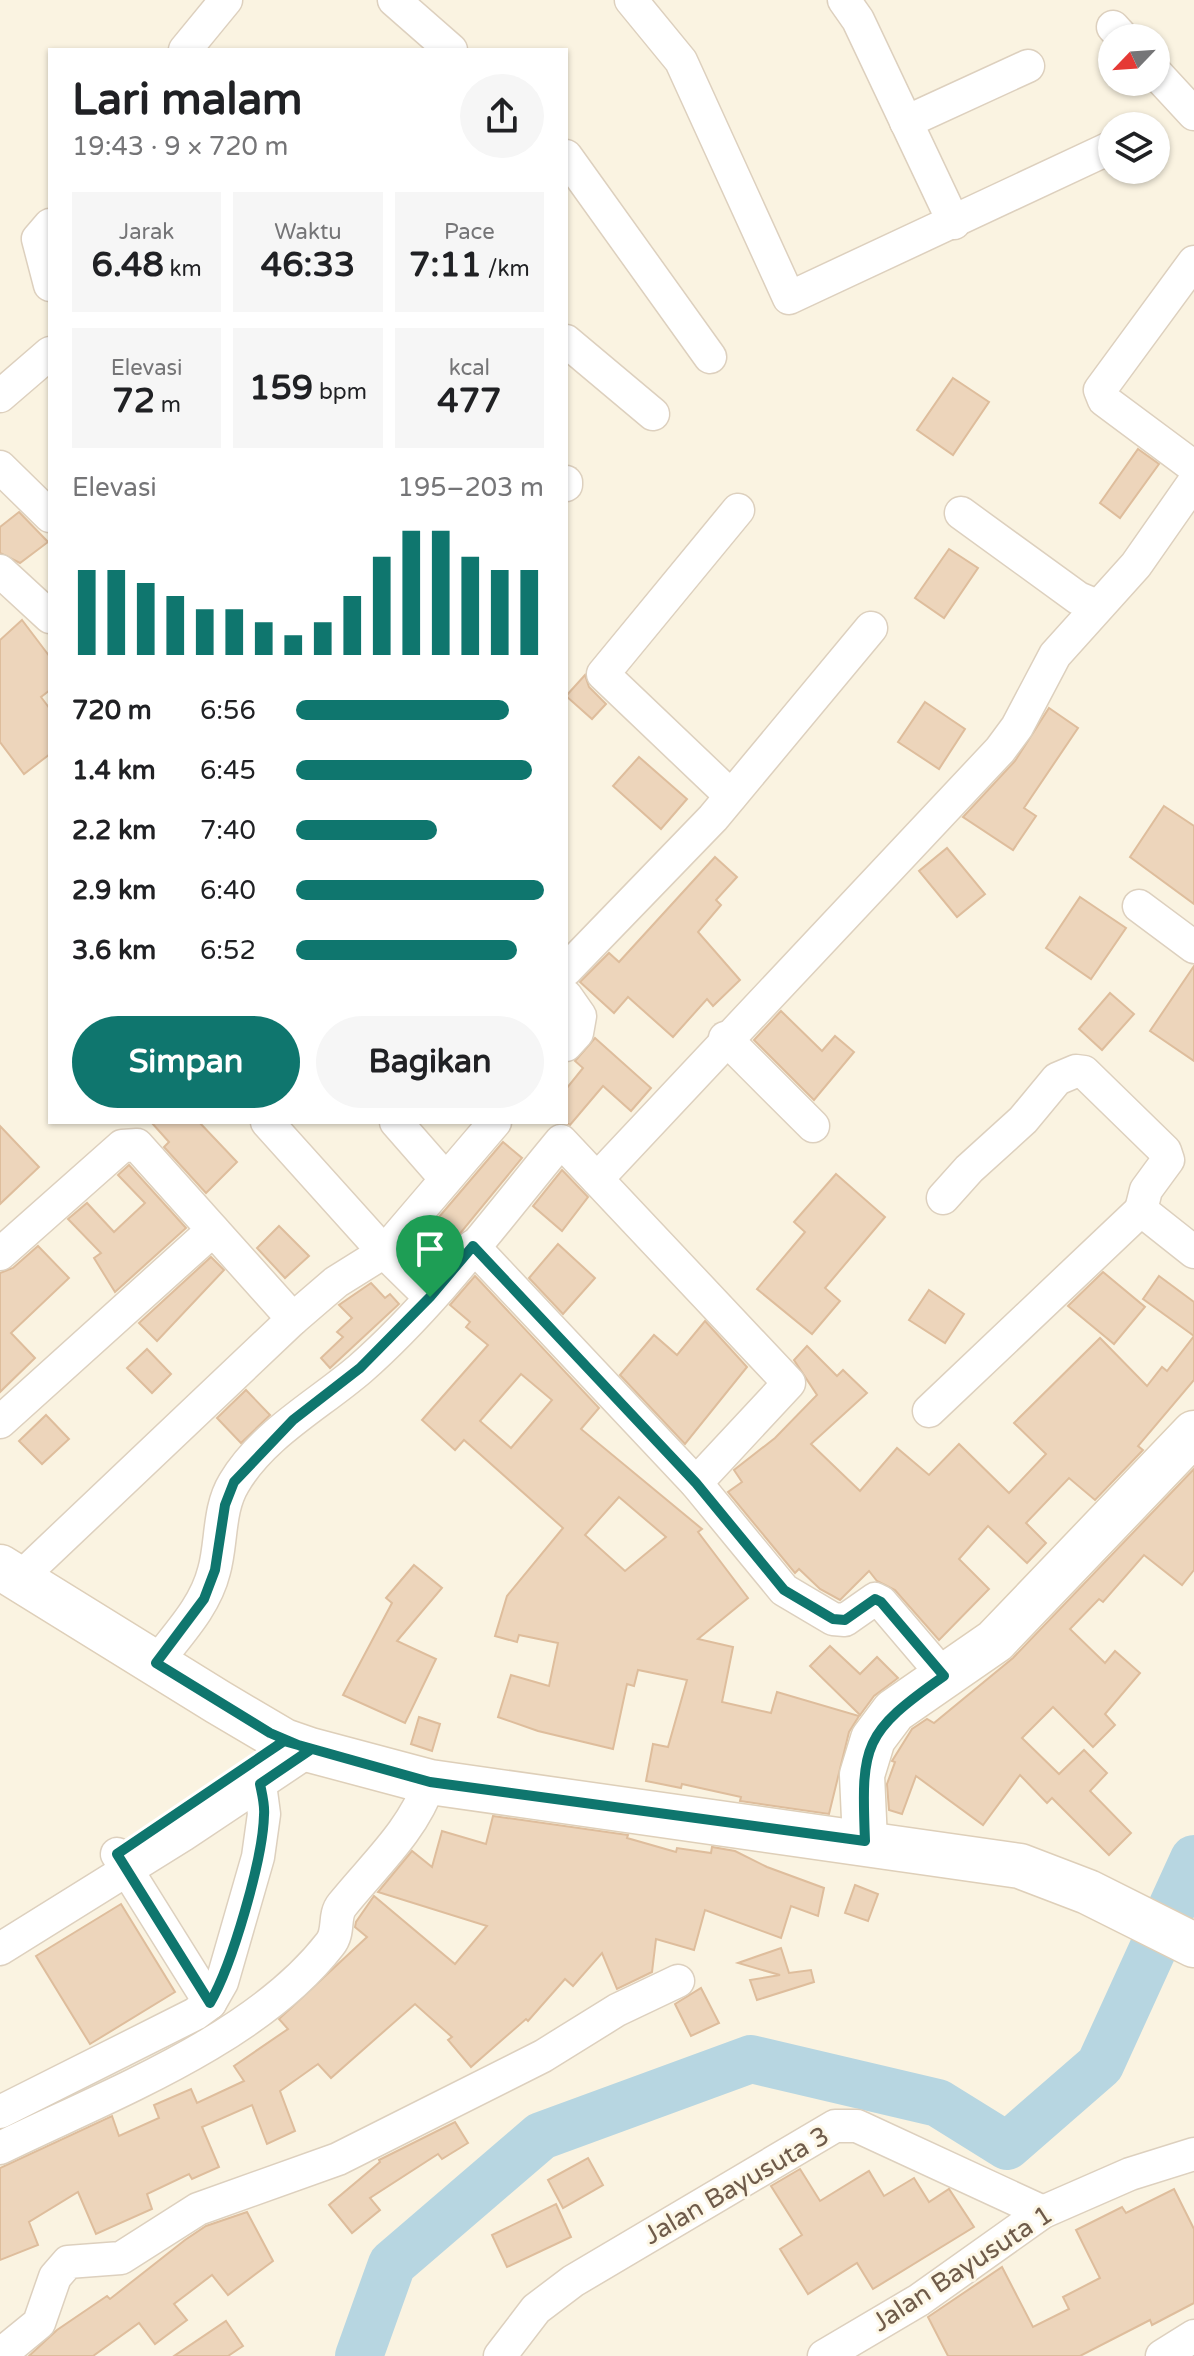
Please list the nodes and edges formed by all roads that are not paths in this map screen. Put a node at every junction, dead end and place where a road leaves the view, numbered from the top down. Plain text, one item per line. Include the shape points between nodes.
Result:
1 (226, 0) edge
2 (394, 0) edge
3 (631, 0) edge
4 (844, 0) edge
5 (187, 48) edge
6 (449, 48) edge
7 (1028, 66) dead end
8 (1170, 88) edge
9 (1194, 114) edge
10 (906, 122) junction
11 (1098, 154) edge
12 (568, 159) edge
13 (954, 223) junction
14 (48, 227) edge
15 (1194, 262) edge
16 (48, 277) edge
17 (568, 343) edge
18 (48, 355) edge
19 (710, 357) dead end
20 (0, 396) edge
21 (653, 414) dead end
22 (0, 467) edge
23 (1194, 467) edge
24 (1194, 482) edge
25 (738, 510) dead end
26 (961, 513) dead end
27 (48, 514) edge
28 (0, 571) edge
29 (1097, 606) junction
30 (48, 615) edge
31 (871, 628) dead end
32 (731, 796) junction
33 (1139, 906) dead end
34 (1194, 947) edge
35 (568, 968) edge
36 (568, 998) edge
37 (725, 1038) junction
38 (568, 1042) edge
39 (269, 1124) edge
40 (398, 1124) edge
41 (493, 1124) edge
42 (813, 1126) dead end
43 (445, 1178) junction
44 (597, 1179) junction
45 (943, 1198) dead end
46 (1141, 1210) junction
47 (213, 1230) junction
48 (473, 1246) junction
49 (384, 1252) junction
50 (1194, 1252) edge
51 (0, 1254) edge
52 (430, 1297) junction
53 (293, 1319) junction
54 (929, 1411) dead end
55 (0, 1422) edge
56 (1194, 1433) edge
57 (696, 1483) junction
58 (10, 1573) edge
59 (156, 1663) junction
60 (944, 1676) junction
61 (297, 1745) junction
62 (430, 1782) junction
63 (260, 1784) junction
64 (865, 1841) junction
65 (122, 1862) junction
66 (0, 1925) edge
67 (1194, 1945) edge
68 (0, 1949) edge
69 (678, 1981) dead end
70 (210, 2003) junction
71 (0, 2112) edge
72 (0, 2148) edge
73 (1194, 2154) edge
74 (1043, 2212) junction
75 (1194, 2336) edge
76 (0, 2355) edge
77 (500, 2356) edge
78 (824, 2356) edge
79 (1162, 2356) edge

1 - 5 street
2 - 6 street
3 - 13 street via 681,61 789,298
4 - 10 street
7 - 10 street
8 - 9 street
10 - 13 street
11 - 13 street
12 - 19 street
14 - 16 street via 38,239
15 - 23 street via 1100,390 1104,400
17 - 21 street
18 - 20 street
22 - 27 street
24 - 29 street via 1136,565 1107,602
25 - 32 street via 603,674
26 - 29 street via 1078,598
28 - 30 street
29 - 37 street via 1055,655 1000,750 844,920
31 - 32 street
32 - 35 street
33 - 34 street
36 - 38 street via 579,1009 580,1024
37 - 42 street
37 - 44 street
39 - 49 street
40 - 43 street
41 - 43 street
43 - 49 street
44 - 48 street via 561,1141
44 - 57 street via 789,1383
45 - 46 street via 1057,1079 1076,1071 1084,1072 1168,1155 1146,1190
46 - 50 street
46 - 54 street
47 - 51 street via 137,1145 127,1144
47 - 53 street
47 - 55 street
48 - 52 street
48 - 57 street
49 - 52 street
49 - 53 street via 336,1282
52 - 59 street via 360,1368 293,1420 234,1482 204,1599
53 - 58 street
56 - 60 main road via 995,1641
57 - 60 street via 784,1590 833,1619 845,1620 867,1603 881,1602
58 - 59 main road
59 - 61 main road
60 - 64 main road via 894,1711 873,1739 862,1775
61 - 62 main road
61 - 63 street
61 - 65 street
62 - 64 main road
62 - 72 street via 405,1832 339,1908 332,1942 277,1996 202,2047
63 - 65 street
63 - 70 street via 264,1814 258,1857 222,1982
64 - 67 main road via 1020,1866 1088,1892
65 - 66 street
65 - 68 street
65 - 70 street
69 - 76 street via 338,2159 198,2209 121,2258 68,2262 55,2277 39,2323
70 - 71 street
73 - 74 street, Jalan Bayusuta 1 via 1130,2174
74 - 77 street, Jalan Bayusuta 3 via 857,2126 835,2126 573,2281 536,2309
74 - 78 street, Jalan Bayusuta 1 via 919,2300
75 - 79 street

